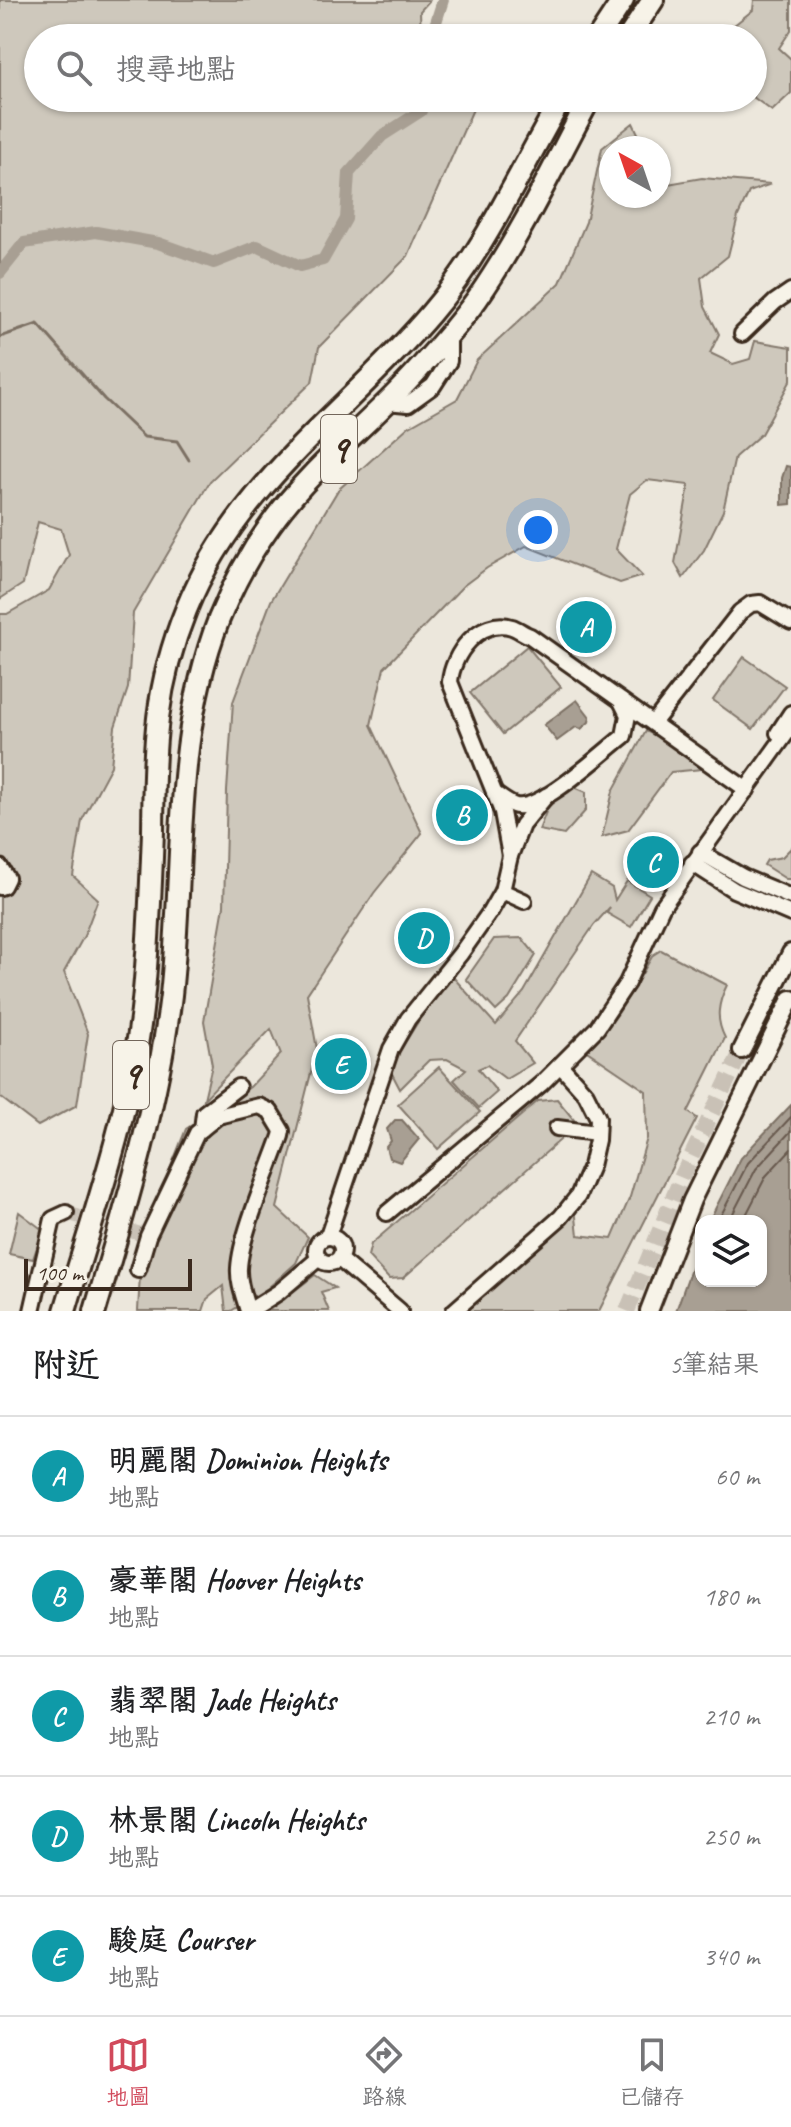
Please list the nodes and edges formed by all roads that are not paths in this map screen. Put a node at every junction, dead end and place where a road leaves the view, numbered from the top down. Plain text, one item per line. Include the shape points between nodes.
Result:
1 (623, 0) edge
2 (653, 0) edge
3 (607, 24) edge
4 (637, 24) edge
5 (554, 112) edge
6 (583, 112) edge
7 (791, 291) edge
8 (742, 334) dead end
9 (791, 622) edge
10 (612, 692) junction
11 (791, 713) edge
12 (654, 722) junction
13 (791, 727) edge
14 (624, 736) junction
15 (675, 738) junction
16 (779, 746) junction
17 (747, 790) junction
18 (494, 793) junction
19 (546, 796) junction
20 (510, 856) junction
21 (696, 858) junction
22 (0, 867) edge
23 (0, 887) edge
24 (502, 891) junction
25 (791, 897) edge
26 (524, 901) dead end
27 (791, 914) edge
28 (791, 953) edge
29 (791, 999) edge
30 (742, 1050) tunnel mouth
31 (561, 1066) junction
32 (238, 1087) dead end
33 (557, 1128) dead end
34 (202, 1129) junction
35 (597, 1133) junction
36 (396, 1210) dead end
37 (66, 1213) dead end
38 (328, 1236) junction
39 (319, 1258) junction
40 (339, 1259) junction
41 (138, 1270) dead end
42 (32, 1311) edge
43 (65, 1311) edge
44 (95, 1311) edge
45 (248, 1311) edge
46 (400, 1311) edge
47 (454, 1311) edge
48 (649, 1311) edge

1 - 3 highway
2 - 4 highway
5 - 43 highway, 9 via 449,290 400,348 257,492 219,546 185,612 156,725 147,944 133,1063
6 - 44 highway, 9 via 476,300 423,365 271,523 242,571 209,646 186,748 176,937 161,1065
7 - 8 street
9 - 12 street via 760,603 740,612
10 - 12 street
10 - 14 street via 626,707
10 - 18 street via 510,627 497,626 471,639 458,652 450,682
11 - 16 street via 778,732
12 - 15 street
13 - 16 street
14 - 15 street via 647,727
14 - 19 street
15 - 17 street
16 - 17 street
17 - 21 street
18 - 19 street via 515,806
18 - 20 street
19 - 20 street via 522,825
20 - 24 street
21 - 25 street
21 - 27 street via 734,890
21 - 31 street via 662,907 613,1006
22 - 23 street via 7,878
24 - 26 street
24 - 38 street via 391,1049
28 - 30 main road
29 - 48 main road via 692,1200
31 - 35 street via 586,1094 598,1118
31 - 36 street
32 - 34 street via 204,1113
33 - 35 street
34 - 41 street via 148,1236
34 - 45 street via 218,1116 259,1106 270,1111 282,1131 243,1245 239,1268
35 - 47 street via 578,1196
37 - 42 street via 53,1219 48,1232
38 - 39 street via 316,1246
38 - 40 street via 341,1244
39 - 40 street via 331,1263
39 - 45 street
40 - 46 street

